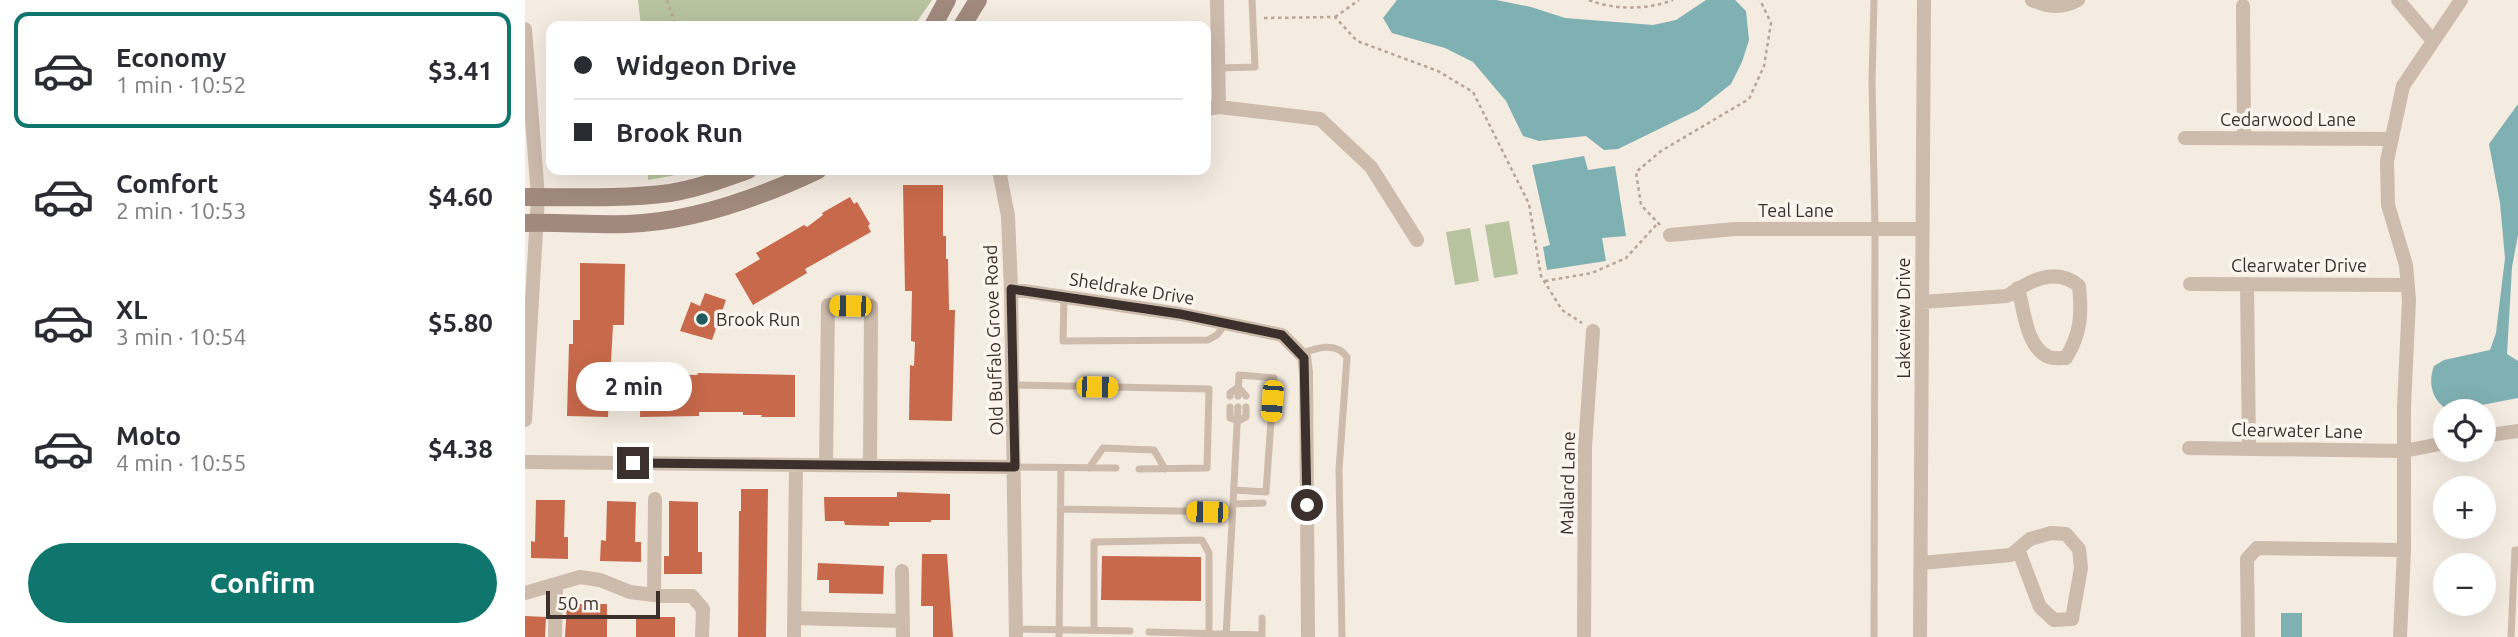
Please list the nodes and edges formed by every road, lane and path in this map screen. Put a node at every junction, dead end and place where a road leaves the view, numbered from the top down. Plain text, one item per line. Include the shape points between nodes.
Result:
1 (667, 0) edge
2 (947, 0) edge
3 (978, 0) edge
4 (1217, 0) edge
5 (1252, 0) edge
6 (1359, 0) edge
7 (1589, 0) edge
8 (1673, 0) edge
9 (1760, 0) edge
10 (1874, 0) edge
11 (1924, 0) edge
12 (2032, 0) edge
13 (2078, 0) edge
14 (2398, 0) edge
15 (2461, 0) edge
16 (2243, 6) dead end
17 (1335, 17) junction
18 (1253, 18) junction
19 (673, 21) edge
20 (936, 21) edge
21 (965, 21) edge
22 (525, 29) edge
23 (2433, 41) junction
24 (1219, 68) junction
25 (1212, 108) edge
26 (2185, 138) dead end
27 (2243, 138) junction
28 (2392, 139) junction
29 (731, 175) edge
30 (807, 175) edge
31 (1000, 175) edge
32 (531, 197) edge
33 (531, 223) edge
34 (1658, 223) junction
35 (1875, 229) junction
36 (1922, 229) junction
37 (1670, 235) joint
38 (1417, 240) dead end
39 (1545, 281) junction
40 (2190, 284) dead end
41 (2246, 284) junction
42 (2408, 285) junction
43 (2018, 288) junction
44 (1011, 289) junction
45 (1064, 297) junction
46 (1922, 303) junction
47 (1225, 324) junction
48 (1593, 331) joint
49 (1300, 354) junction
50 (1014, 385) junction
51 (1238, 394) dead end
52 (525, 420) edge
53 (1238, 421) junction
54 (2518, 431) edge
55 (2496, 434) edge
56 (2433, 445) edge
57 (2189, 448) dead end
58 (2249, 449) junction
59 (2404, 451) junction
60 (525, 462) edge
61 (796, 465) junction
62 (826, 465) junction
63 (870, 466) junction
64 (1015, 467) junction
65 (1061, 468) junction
66 (1089, 468) junction
67 (1116, 468) dead end
68 (1139, 469) dead end
69 (1165, 469) junction
70 (1234, 490) junction
71 (1266, 492) junction
72 (655, 499) dead end
73 (1232, 508) junction
74 (1060, 509) junction
75 (2018, 550) junction
76 (2404, 550) junction
77 (2518, 550) edge
78 (1920, 563) junction
79 (902, 571) dead end
80 (556, 585) junction
81 (525, 593) edge
82 (654, 594) junction
83 (794, 618) junction
84 (1262, 618) dead end
85 (902, 621) junction
86 (1130, 631) dead end
87 (1149, 632) dead end
88 (1016, 633) edge
89 (1059, 633) edge
90 (1091, 633) edge
91 (1209, 633) junction
92 (1116, 634) edge
93 (1170, 635) edge
94 (1226, 636) edge
95 (555, 637) edge
96 (702, 637) edge
97 (794, 637) edge
98 (903, 637) edge
99 (1308, 637) edge
100 (1342, 637) edge
101 (1584, 637) edge
102 (1874, 637) edge
103 (1920, 637) edge
104 (2248, 637) edge
105 (2400, 637) edge
106 (2511, 637) edge

1 - 19 path
2 - 20 main road
3 - 21 main road
4 - 24 street
5 - 18 lane
6 - 17 path
7 - 8 path via 1606,7 1662,5
9 - 34 path via 1771,23 1764,66 1749,99 1661,150 1636,172 1641,205
10 - 35 lane
11 - 36 street, Lakeview Drive
12 - 13 street via 2051,6
14 - 23 street
15 - 23 street
16 - 27 street
17 - 18 path
17 - 39 path via 1357,41 1438,71 1473,92 1529,204
18 - 24 lane via 1255,67
22 - 32 street
23 - 28 street via 2403,86
24 - 25 street
25 - 38 street via 1320,119 1371,167
26 - 27 street, Cedarwood Lane
27 - 28 street, Cedarwood Lane
28 - 42 street via 2387,161 2388,205
29 - 32 main road via 672,193
30 - 33 main road via 760,196 680,217 629,224
31 - 44 street, Old Buffalo Grove Road via 1008,216
32 - 33 street
33 - 52 street
34 - 37 path
34 - 39 path via 1626,258 1592,273
35 - 36 street, Teal Lane
35 - 37 street, Teal Lane via 1735,229
35 - 102 lane
36 - 46 street, Lakeview Drive
39 - 48 path via 1562,310
40 - 41 street, Clearwater Drive
41 - 42 street, Clearwater Drive
41 - 58 street
42 - 59 street
43 - 43 street via 2039,351 2051,358 2066,358 2082,316 2079,286 2069,277 2049,276
43 - 46 street via 2007,296
44 - 45 street, Sheldrake Drive
44 - 50 street, Old Buffalo Grove Road
45 - 47 street, Sheldrake Drive
45 - 47 lane via 1063,341 1208,340
46 - 78 street, Lakeview Drive
47 - 49 street, Sheldrake Drive via 1282,335
48 - 101 street, Mallard Lane via 1585,447
49 - 99 street via 1306,372
49 - 100 lane via 1332,347 1347,358 1339,470
50 - 64 street, Old Buffalo Grove Road
50 - 69 lane via 1209,389 1207,468
51 - 71 lane via 1239,375 1274,378
53 - 53 lane via 1246,417 1238,407 1230,418
53 - 70 lane
54 - 55 street
56 - 59 street, Clearwater Lane
57 - 58 street, Clearwater Lane
58 - 59 street, Clearwater Lane
59 - 76 street
60 - 61 street
61 - 62 street
61 - 83 street
62 - 63 street
62 - 63 street via 828,305 871,306
63 - 64 street
64 - 65 lane
64 - 88 street, Old Buffalo Grove Road
65 - 66 lane
65 - 74 lane
66 - 67 lane
66 - 69 lane via 1103,448 1154,450
68 - 69 lane
70 - 71 lane
70 - 73 lane
71 - 73 lane via 1263,506
72 - 82 street
73 - 74 lane
73 - 94 lane
74 - 89 lane
75 - 75 street via 2041,607 2054,620 2072,619 2081,568 2079,549 2066,534 2051,533 2030,539
75 - 78 street via 2011,555
76 - 104 street via 2257,548 2246,559
76 - 105 street
77 - 106 lane
78 - 103 street, Lakeview Drive
79 - 85 street
80 - 81 street
80 - 82 street via 580,577 629,592
80 - 95 street
82 - 96 street via 692,596 703,609
83 - 85 street
83 - 97 street
84 - 94 lane via 1262,635
85 - 98 street
86 - 92 lane
87 - 93 lane
88 - 89 lane
89 - 90 lane
90 - 91 lane via 1094,542 1202,540 1209,553
90 - 92 lane
91 - 93 lane
91 - 94 lane

